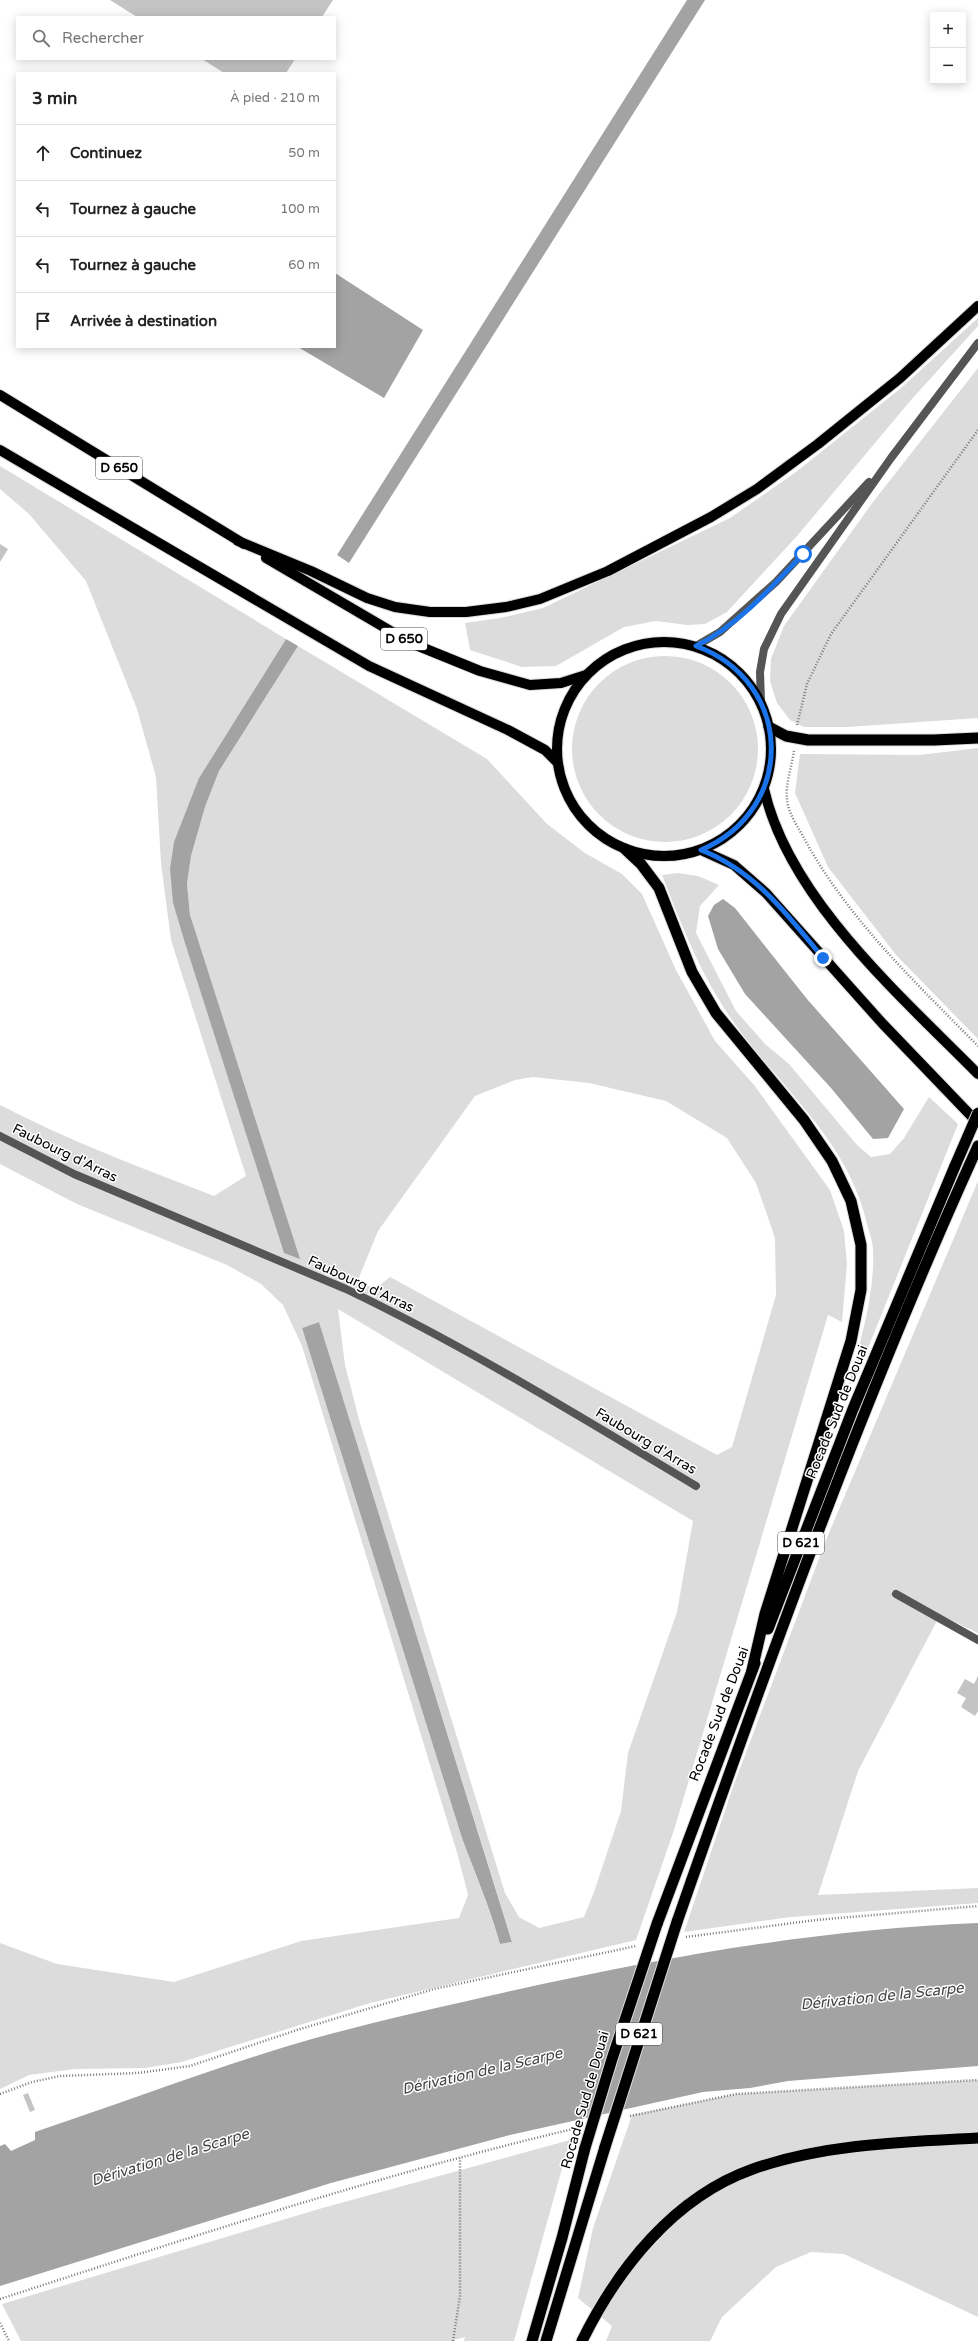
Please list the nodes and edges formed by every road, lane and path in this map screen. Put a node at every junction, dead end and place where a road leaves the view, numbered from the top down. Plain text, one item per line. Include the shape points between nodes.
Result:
1 (978, 306) edge
2 (978, 343) edge
3 (0, 395) edge
4 (0, 450) edge
5 (891, 458) junction
6 (238, 541) junction
7 (696, 646) junction
8 (586, 675) junction
9 (761, 702) junction
10 (769, 727) junction
11 (978, 738) edge
12 (557, 762) junction
13 (764, 789) junction
14 (625, 849) junction
15 (701, 850) junction
16 (978, 1074) edge
17 (978, 1113) edge
18 (978, 1123) edge
19 (0, 1136) edge
20 (978, 1146) edge
21 (696, 1486) dead end
22 (896, 1594) dead end
23 (978, 1640) edge
24 (752, 1670) junction
25 (978, 1906) edge
26 (678, 1939) dead end
27 (640, 1945) dead end
28 (978, 2080) edge
29 (0, 2094) edge
30 (625, 2117) dead end
31 (582, 2127) dead end
32 (978, 2138) edge
33 (460, 2158) junction
34 (0, 2299) edge
35 (0, 2323) edge
36 (9, 2341) edge
37 (453, 2341) edge
38 (532, 2341) edge
39 (546, 2341) edge
40 (582, 2341) edge

1 - 6 main road via 912,369 824,440 757,489 711,518 615,568 540,599 466,612 430,612 395,607 366,598 311,571
2 - 5 street
3 - 6 main road, D 650
4 - 12 main road, D 650 via 369,666 508,730 545,750
5 - 7 street via 776,582 720,632
5 - 9 street via 773,627 761,662
6 - 8 main road, D 650 via 388,631 480,671 530,686 552,684
7 - 8 main road via 669,641 643,643 618,651
7 - 9 main road via 718,656 739,671
8 - 12 main road via 570,697 562,715 557,735
9 - 10 main road
10 - 11 highway via 786,736 808,740
10 - 13 main road via 770,765
12 - 14 main road via 569,799 583,820 602,837
13 - 15 main road via 752,812 739,826 724,838
13 - 16 main road via 776,828 807,883 829,915 878,972
14 - 15 main road via 663,857
14 - 24 highway via 641,864 659,888 689,966 716,1013 804,1120 832,1161 851,1201 861,1245 861,1290 851,1341 765,1614
15 - 18 main road via 734,865 766,893 882,1023
17 - 24 highway, Rocade Sud de Douai / D 621, bridge via 854,1409
19 - 21 street, Faubourg d'Arras via 74,1174 346,1289 385,1308 517,1379
20 - 39 highway, Rocade Sud de Douai / D 621, bridge via 848,1456 731,1768 677,1922
22 - 23 street
24 - 38 highway, Rocade Sud de Douai / D 621, bridge via 657,1924 612,2059
25 - 26 path via 816,1920
27 - 29 path via 434,1989 297,2030 190,2066 138,2074 60,2076 32,2082
28 - 30 path via 736,2094
31 - 33 path
32 - 40 highway via 855,2148 807,2155 766,2165 727,2181 689,2205 648,2241 610,2293
33 - 34 path via 238,2222
33 - 37 path via 460,2296
35 - 36 path

